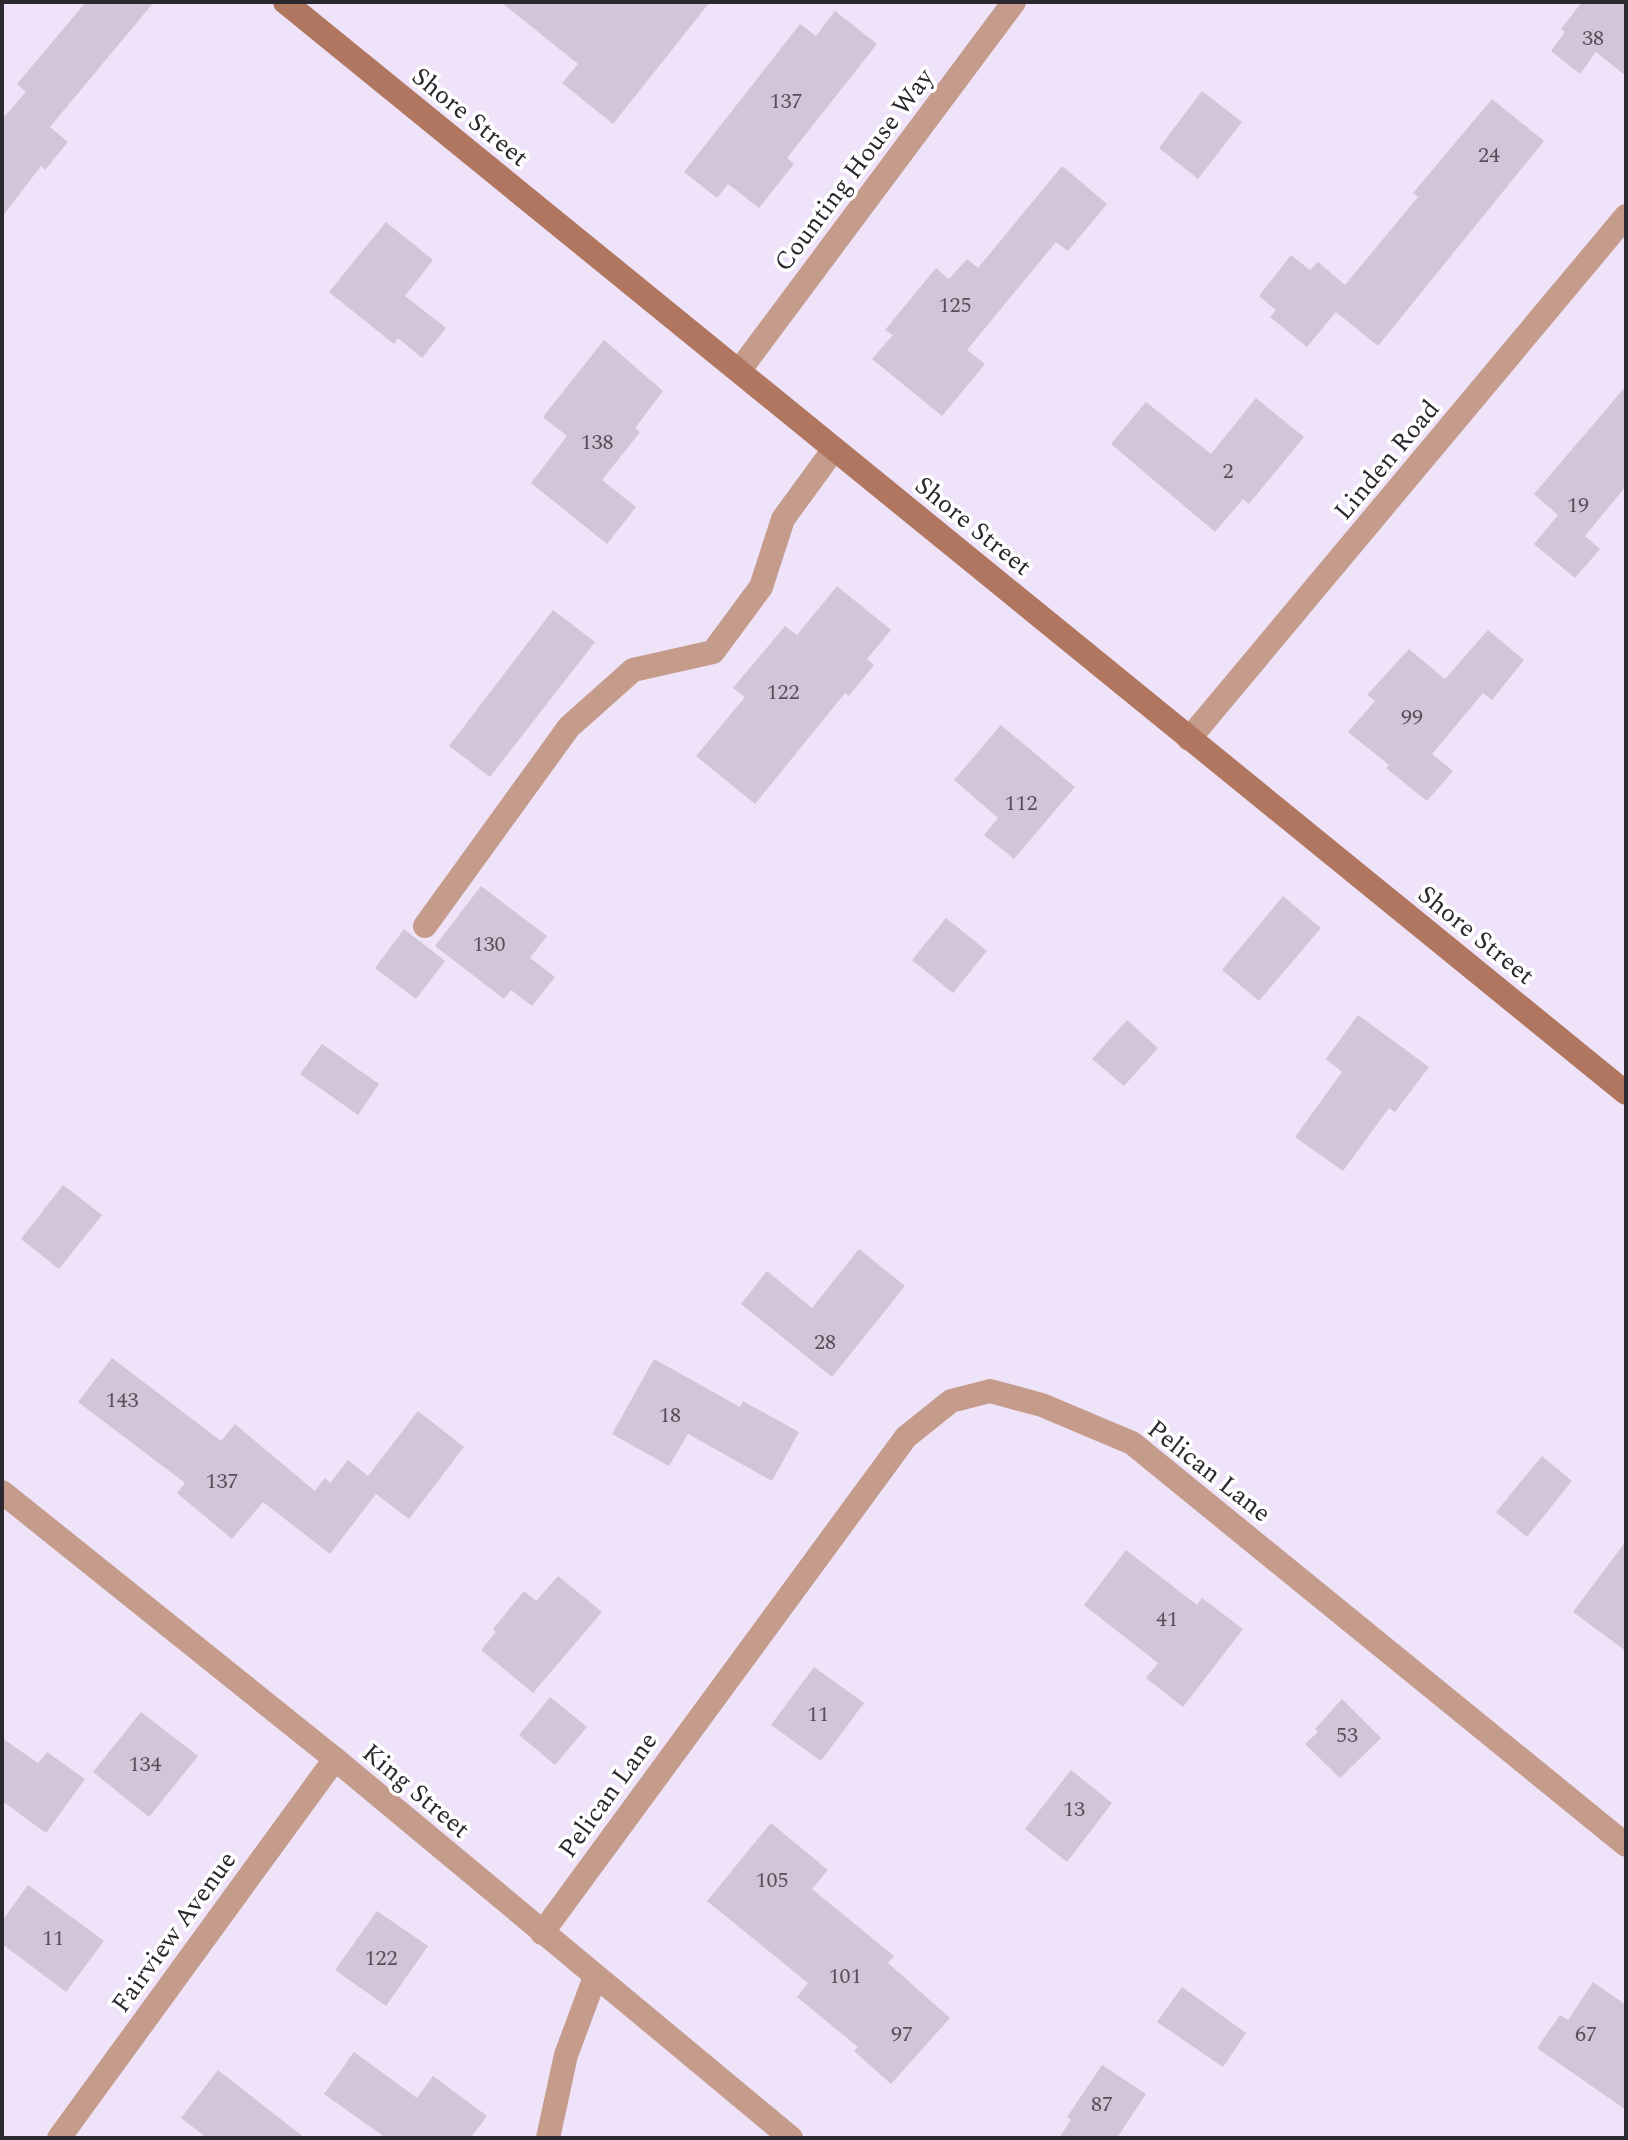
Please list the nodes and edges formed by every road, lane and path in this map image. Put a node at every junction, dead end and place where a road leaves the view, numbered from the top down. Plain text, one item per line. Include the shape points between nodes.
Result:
1 (1014, 2) edge
2 (300, 7) edge
3 (1626, 216) edge
4 (739, 371) junction
5 (834, 449) junction
6 (1189, 739) junction
7 (425, 926) dead end
8 (1626, 1093) edge
9 (2, 1492) edge
10 (335, 1759) junction
11 (1626, 1845) edge
12 (542, 1933) junction
13 (595, 1977) junction
14 (59, 2138) edge
15 (548, 2138) edge
16 (791, 2138) edge

1 - 4 street, Counting House Way
2 - 4 main road, Shore Street
3 - 6 street, Linden Road
4 - 5 main road, Shore Street
5 - 6 main road, Shore Street
5 - 7 street via 783,519 761,587 713,652 633,670 569,727
6 - 8 main road, Shore Street
9 - 10 street, King Street
10 - 12 street, King Street
10 - 14 street, Fairview Avenue
11 - 12 street, Pelican Lane via 1132,1443 1042,1405 990,1391 951,1401 906,1437
12 - 13 street, King Street
13 - 15 street via 566,2055
13 - 16 street, King Street

